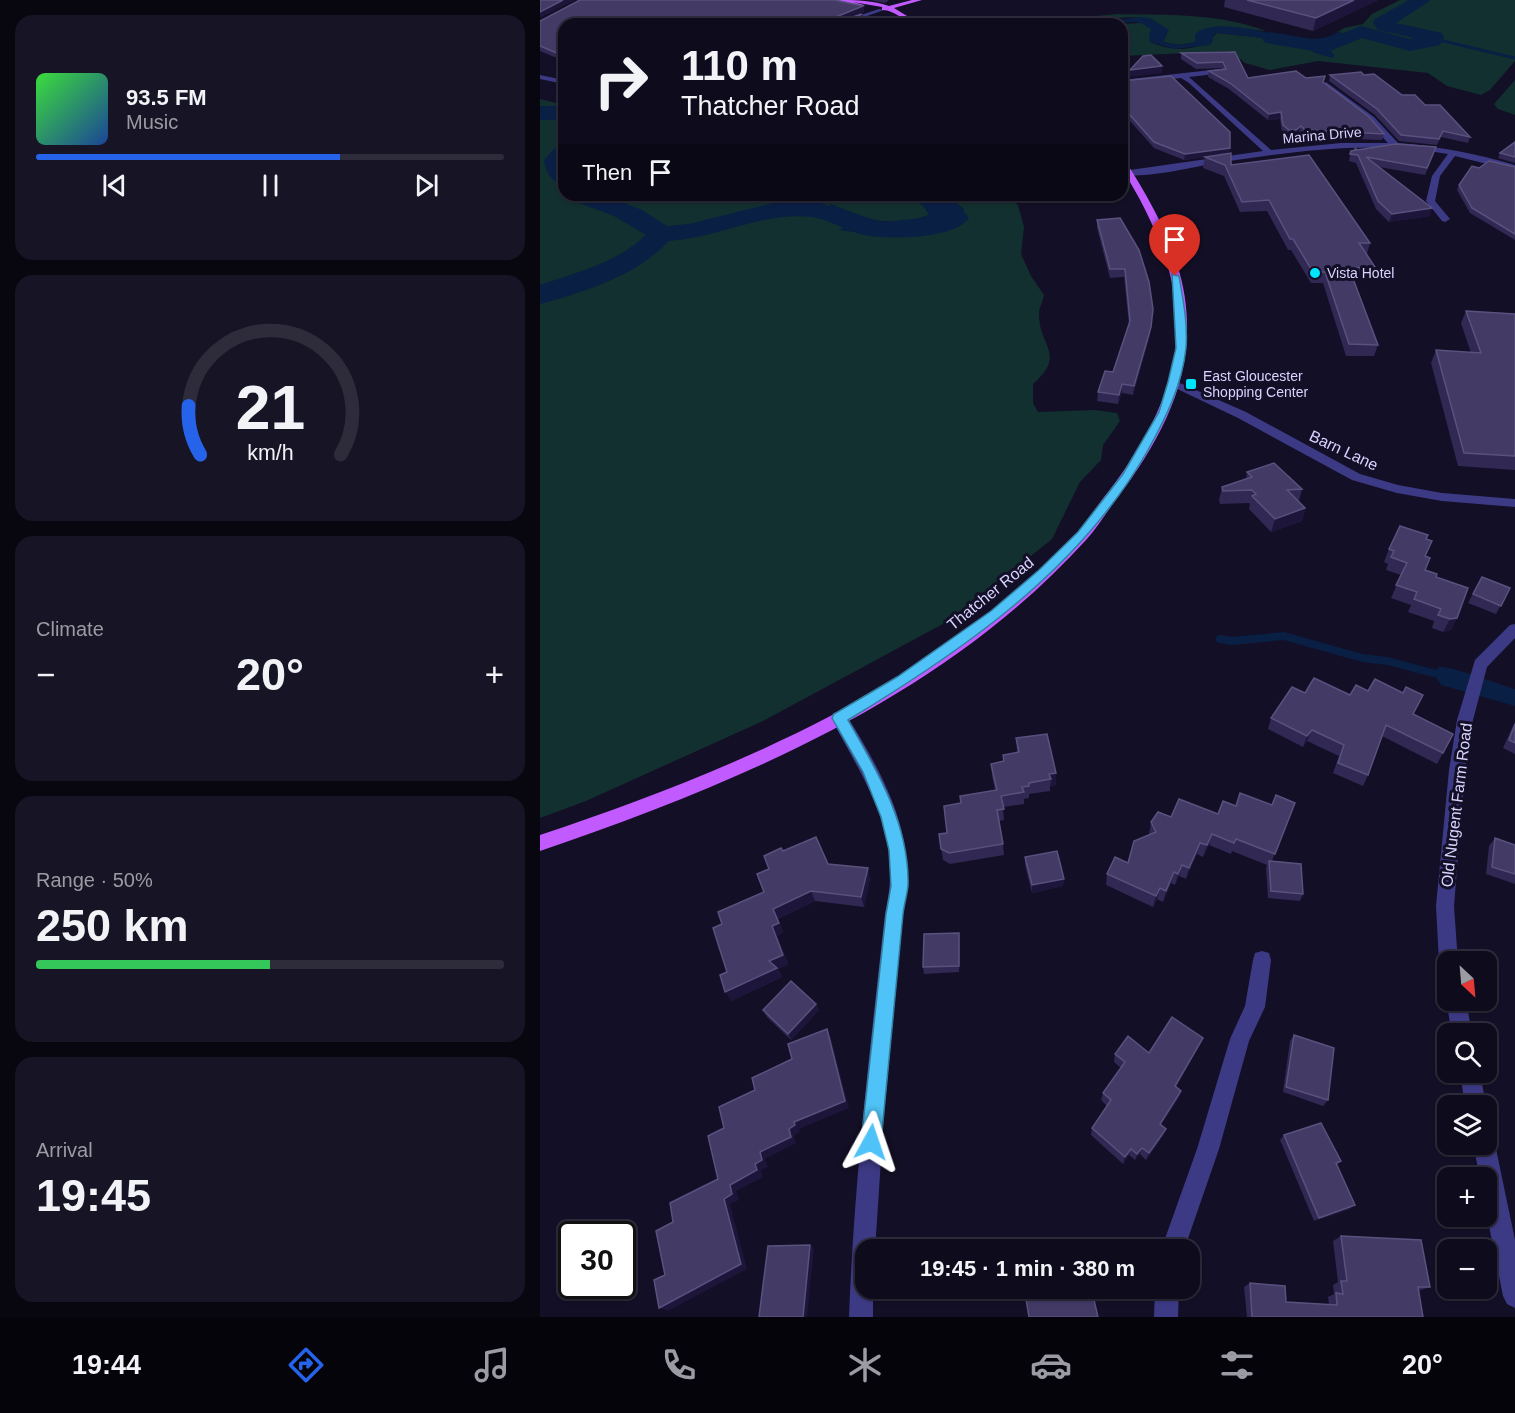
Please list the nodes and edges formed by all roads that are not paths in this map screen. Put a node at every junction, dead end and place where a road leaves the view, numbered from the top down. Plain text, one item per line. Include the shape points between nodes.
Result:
1 (838, 0) edge
2 (853, 0) edge
3 (919, 0) edge
4 (884, 9) junction
5 (856, 18) edge
6 (905, 18) edge
7 (1220, 71) edge
8 (1183, 76) junction
9 (540, 77) edge
10 (558, 81) edge
11 (1128, 81) edge
12 (1326, 84) edge
13 (1395, 145) junction
14 (1453, 153) junction
15 (1271, 154) junction
16 (1128, 168) edge
17 (1515, 168) edge
18 (1128, 172) edge
19 (1445, 219) dead end
20 (1173, 382) junction
21 (1515, 503) edge
22 (1515, 629) edge
23 (839, 718) junction
24 (540, 843) edge
25 (1448, 951) edge
26 (1262, 960) dead end
27 (1486, 1155) edge
28 (1176, 1239) edge
29 (1515, 1296) edge
30 (1167, 1299) edge
31 (861, 1317) edge
32 (1166, 1317) edge

1 - 4 main road
2 - 4 main road via 879,3
3 - 4 main road
4 - 5 street
4 - 6 main road
7 - 8 street
8 - 11 street
8 - 15 street
9 - 10 street
12 - 13 street via 1371,119
13 - 14 street, Marina Drive
13 - 15 street, Marina Drive via 1333,146
14 - 17 street, Marina Drive
14 - 19 street via 1436,176 1430,201
15 - 16 street, Marina Drive
18 - 20 main road, Thatcher Road via 1174,266 1181,348
20 - 21 street, Barn Lane via 1356,477 1442,498
20 - 23 main road, Thatcher Road via 1165,412 1144,449 1082,535 996,615 902,681
22 - 25 street, Old Nugent Farm Road via 1480,664 1464,720 1445,906
23 - 24 main road, Thatcher Road via 741,767 601,824
23 - 31 street via 869,770 888,817 897,850 900,886 875,1100 862,1247
26 - 28 street via 1255,1007 1240,1039 1208,1149
27 - 29 street
30 - 32 street

